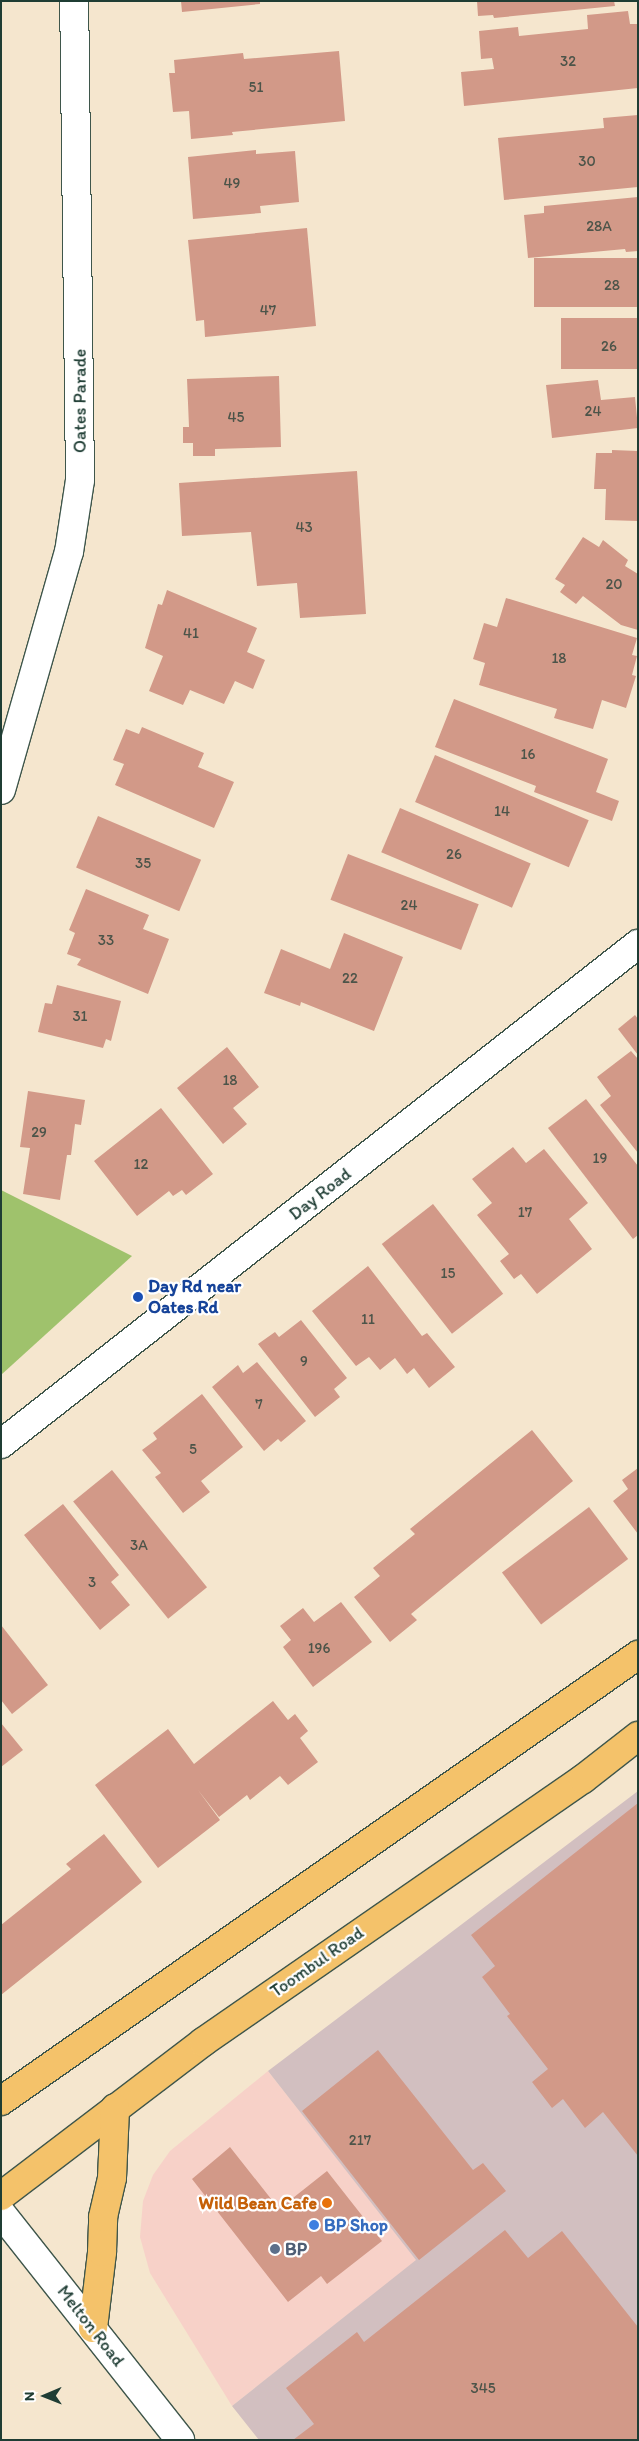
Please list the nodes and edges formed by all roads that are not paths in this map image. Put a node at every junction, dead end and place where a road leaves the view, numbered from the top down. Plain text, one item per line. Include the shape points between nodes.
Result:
1 (74, 1) edge
2 (1, 790) edge
3 (638, 944) edge
4 (1, 1444) edge
5 (638, 1654) edge
6 (638, 1736) edge
7 (1, 2101) edge
8 (115, 2108) junction
9 (1, 2196) edge
10 (1, 2213) edge
11 (92, 2328) junction
12 (180, 2440) edge

1 - 2 street, Oates Parade via 79,489 69,552
3 - 4 street, Day Road
5 - 7 main road
6 - 8 main road, Toombul Road
8 - 9 main road, Toombul Road
8 - 11 main road via 112,2178 102,2217 102,2252
10 - 11 street, Melton Road
11 - 12 street, Melton Road

